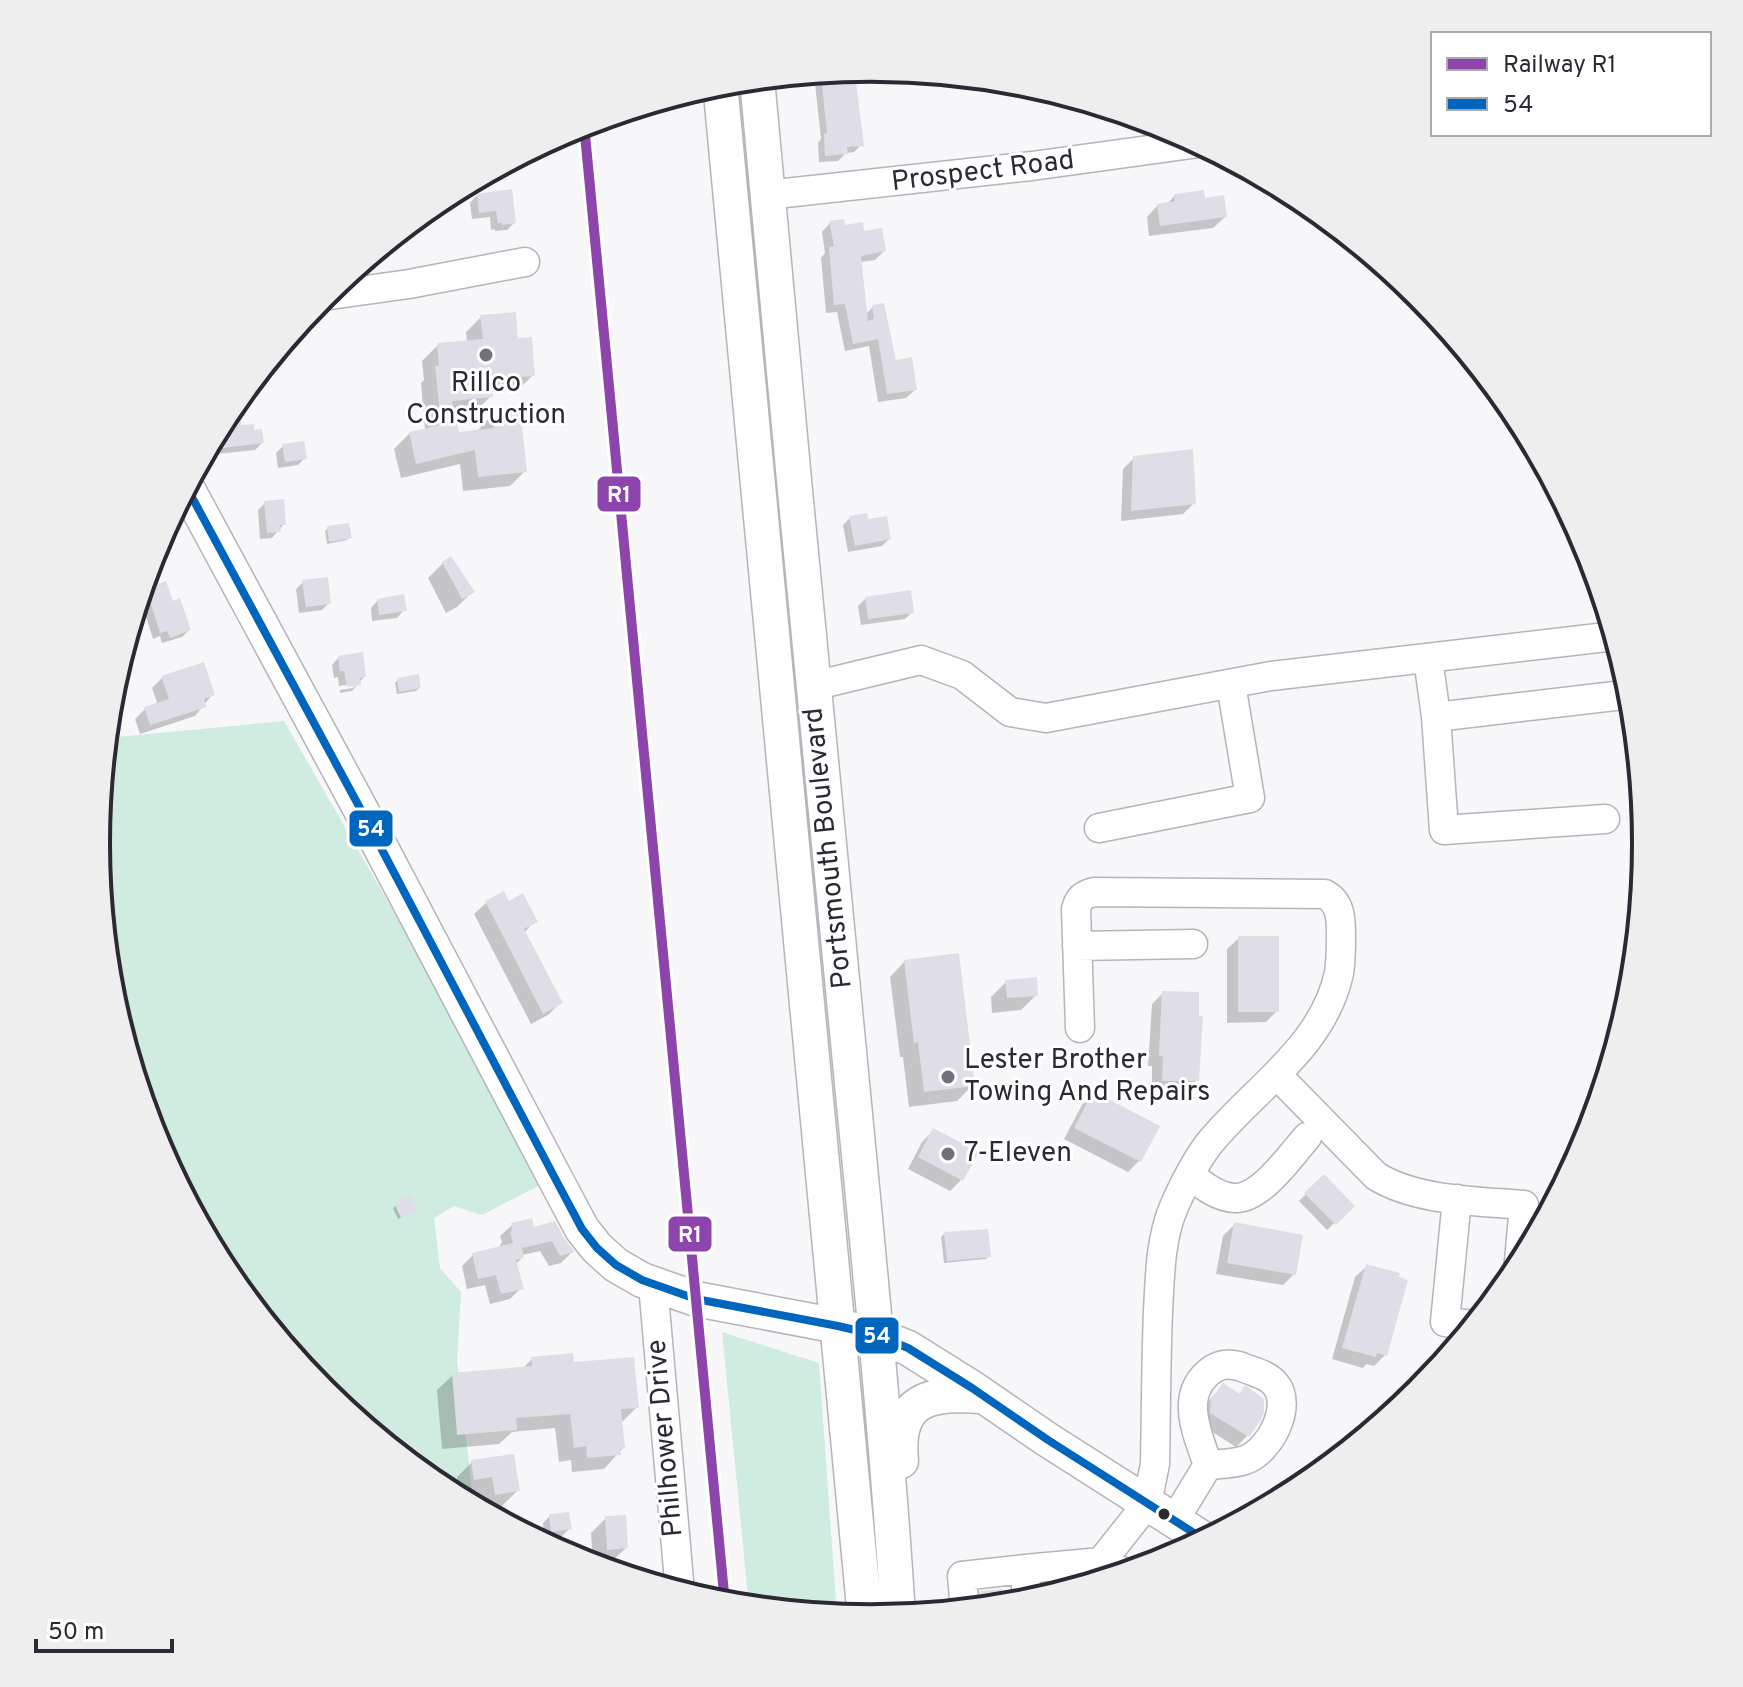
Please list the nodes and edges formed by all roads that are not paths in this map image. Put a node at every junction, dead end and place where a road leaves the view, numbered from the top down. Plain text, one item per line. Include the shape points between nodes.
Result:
1 (758, 91) edge
2 (721, 97) edge
3 (1176, 146) edge
4 (730, 188) junction
5 (766, 189) junction
6 (525, 262) dead end
7 (346, 293) edge
8 (193, 499) edge
9 (808, 629) junction
10 (772, 635) junction
11 (1604, 637) edge
12 (1428, 658) junction
13 (1231, 684) junction
14 (813, 686) junction
15 (1618, 696) edge
16 (1436, 717) junction
17 (1605, 819) dead end
18 (1099, 828) dead end
19 (1193, 944) dead end
20 (1077, 946) junction
21 (1080, 1028) dead end
22 (1277, 1075) junction
23 (1307, 1137) dead end
24 (1190, 1175) junction
25 (1457, 1199) junction
26 (1521, 1241) edge
27 (653, 1285) junction
28 (1462, 1324) edge
29 (838, 1326) junction
30 (876, 1335) junction
31 (981, 1396) junction
32 (1208, 1465) dead end
33 (1160, 1512) junction
34 (1193, 1533) edge
35 (1114, 1566) edge
36 (1109, 1567) edge
37 (1025, 1569) junction
38 (679, 1580) edge
39 (1026, 1589) edge
40 (964, 1599) edge
41 (897, 1601) edge
42 (864, 1605) edge

1 - 5 main road, Portsmouth Boulevard
2 - 4 main road, Portsmouth Boulevard
3 - 5 street, Prospect Road via 1017,168
4 - 5 street, Prospect Road
4 - 10 main road, Portsmouth Boulevard
5 - 9 main road, Portsmouth Boulevard
6 - 7 street
8 - 27 main road via 582,1229 616,1265
9 - 10 street
9 - 14 main road, Portsmouth Boulevard
10 - 29 main road, Portsmouth Boulevard
11 - 12 street
12 - 13 street
12 - 16 street
13 - 14 street via 1046,718 1010,712 962,675 921,660
13 - 18 street via 1250,798
14 - 30 main road, Portsmouth Boulevard
15 - 16 street
16 - 17 street via 1444,830
19 - 20 street
20 - 21 street
20 - 22 street via 1078,900 1094,892 1333,898 1341,929 1339,974 1317,1025
22 - 24 street via 1208,1146
22 - 25 street via 1376,1176 1407,1190
23 - 24 street via 1250,1196 1233,1199
24 - 33 street via 1163,1246 1155,1464
25 - 26 street via 1524,1205
25 - 28 street via 1445,1322
27 - 29 main road via 711,1302
27 - 38 street, Philhower Drive
29 - 30 main road
29 - 42 main road, Portsmouth Boulevard
30 - 31 main road via 931,1361
30 - 41 main road, Portsmouth Boulevard
31 - 33 main road
31 - 41 main road via 933,1396 910,1413 902,1427 905,1504
32 - 33 street
33 - 34 main road
33 - 35 street
36 - 37 street
37 - 39 street
37 - 40 street via 962,1576

